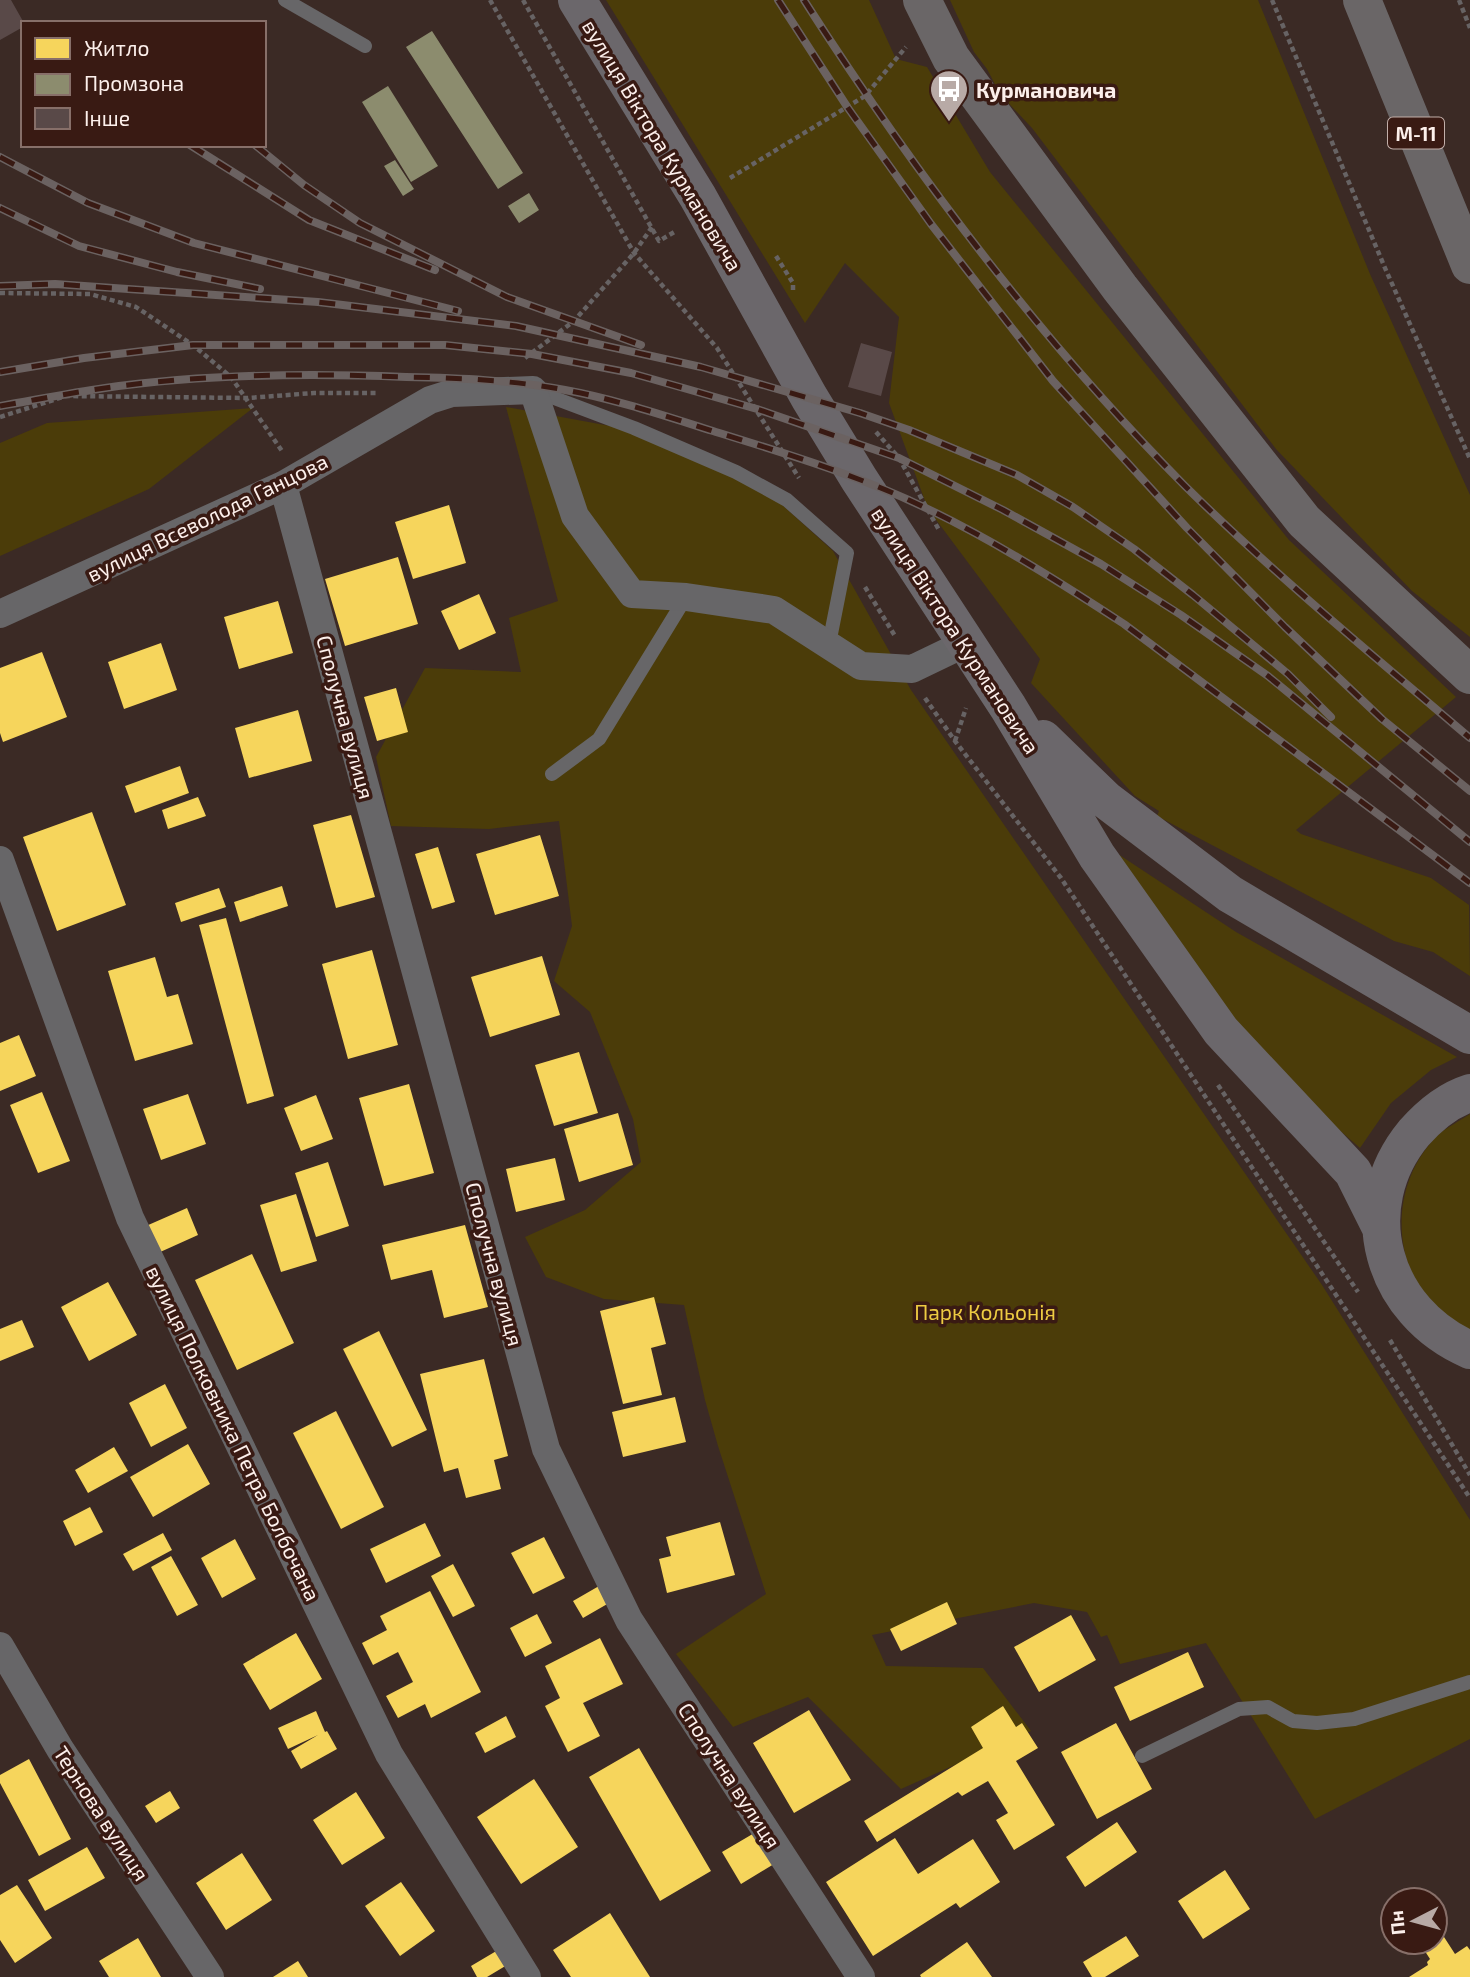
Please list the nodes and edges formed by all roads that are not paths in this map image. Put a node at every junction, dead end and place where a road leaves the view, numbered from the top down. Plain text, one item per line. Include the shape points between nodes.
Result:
1 (285, 0) edge
2 (577, 0) edge
3 (922, 0) edge
4 (1362, 0) edge
5 (365, 46) dead end
6 (1470, 265) edge
7 (533, 390) junction
8 (291, 481) junction
9 (686, 597) junction
10 (0, 614) edge
11 (966, 643) junction
12 (829, 644) junction
13 (1470, 675) edge
14 (1008, 706) junction
15 (552, 774) dead end
16 (0, 860) edge
17 (1470, 1035) edge
18 (1470, 1093) edge
19 (1381, 1228) junction
20 (1470, 1350) edge
21 (0, 1646) edge
22 (1470, 1682) edge
23 (1142, 1756) dead end
24 (210, 1977) edge
25 (527, 1977) edge
26 (862, 1977) edge

1 - 5 lane
2 - 11 street, вулиця Віктора Курмановича via 714,199 815,407
3 - 13 main road via 951,58 973,89 1120,288 1304,521
4 - 6 main road, М-11
7 - 8 street, вулиця Всеволода Ганцова via 452,393 430,400
7 - 9 street via 575,516 632,594
7 - 12 lane via 634,428 787,500 847,553
8 - 10 street, вулиця Всеволода Ганцова
8 - 26 street, Сполучна вулиця via 546,1450 629,1620
9 - 12 street via 774,610
9 - 15 lane via 599,739
11 - 12 street via 912,669 861,666
11 - 14 street, вулиця Віктора Курмановича
14 - 17 street via 1106,800 1230,894
14 - 19 street, вулиця Віктора Курмановича via 1097,856 1205,1009 1353,1172
16 - 25 street, вулиця Полковника Петра Болбочана via 130,1218 389,1754
18 - 19 street via 1427,1118 1400,1150 1385,1187
19 - 20 street via 1389,1268 1410,1306 1448,1340
21 - 24 street, Тернова вулиця via 60,1749
22 - 23 lane via 1354,1719 1293,1721 1268,1707 1239,1709

